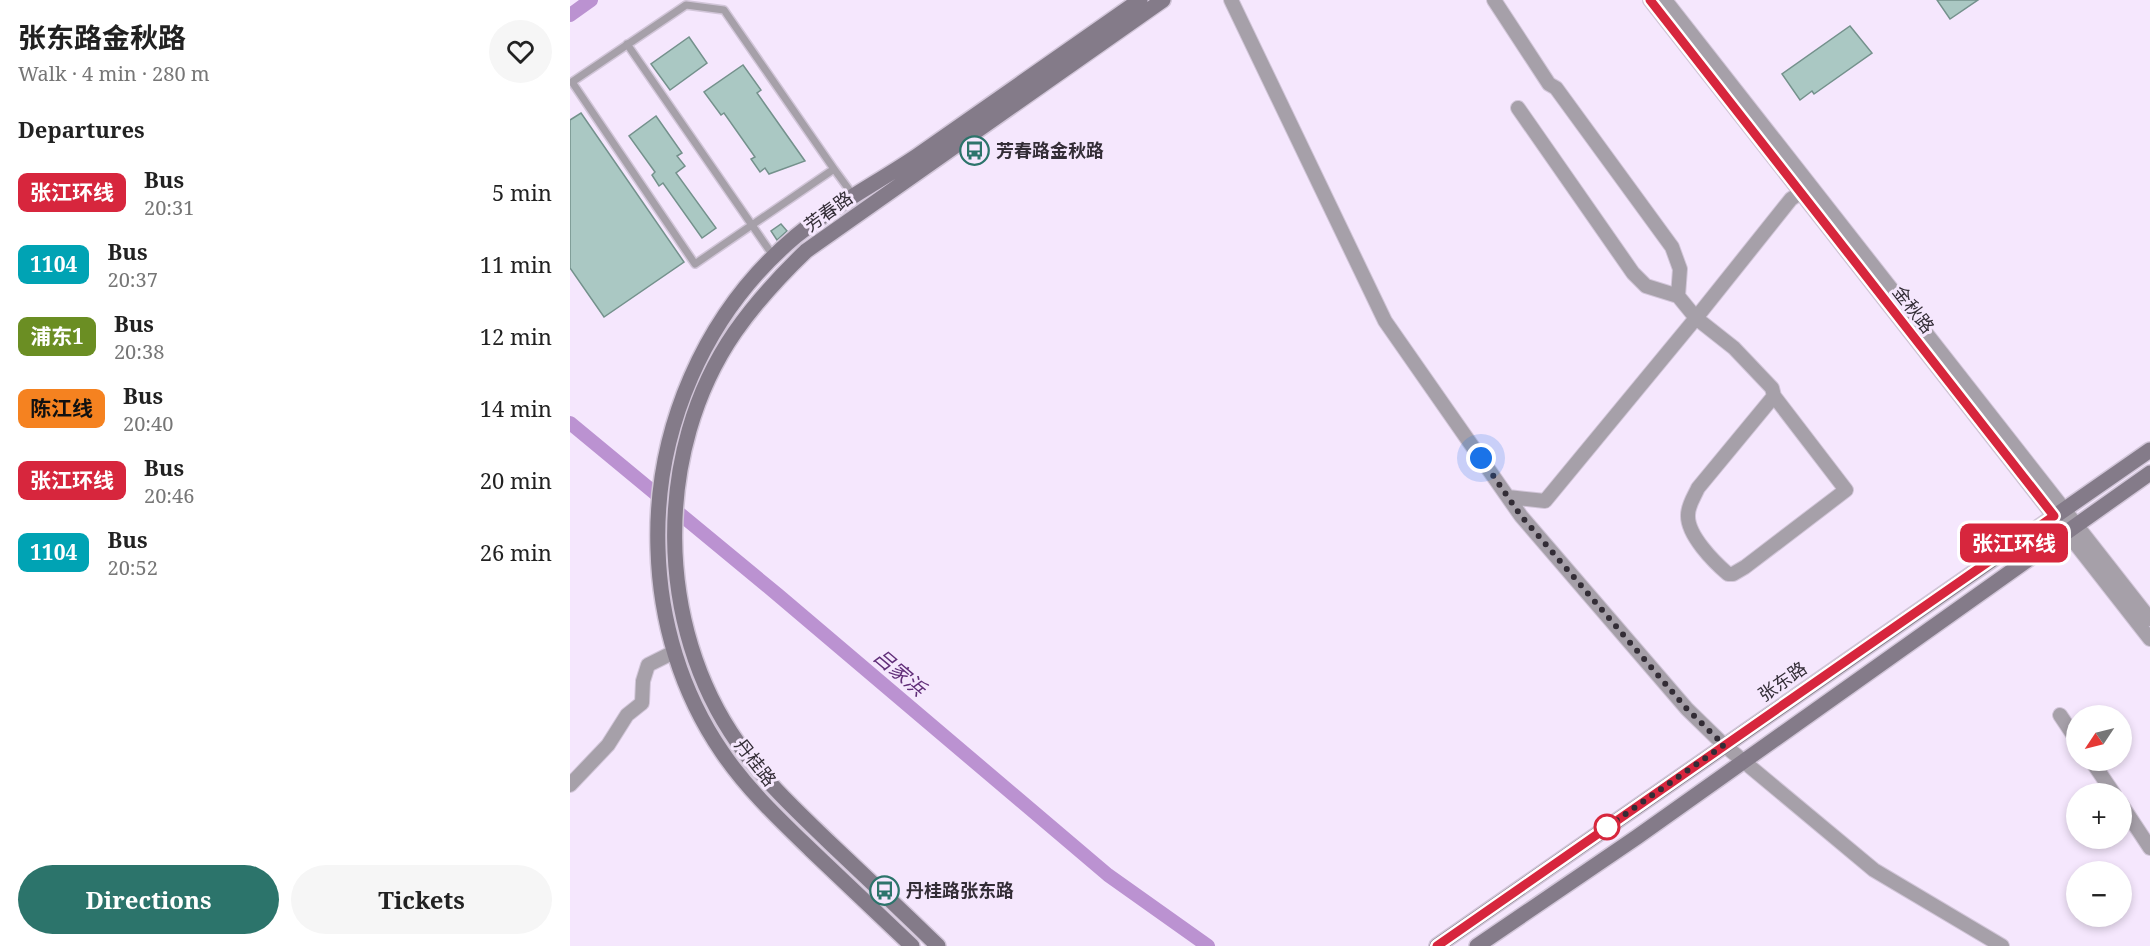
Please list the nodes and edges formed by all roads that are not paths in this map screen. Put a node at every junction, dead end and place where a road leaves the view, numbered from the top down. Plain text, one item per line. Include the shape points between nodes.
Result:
1 (1140, 0) edge
2 (1163, 0) edge
3 (1231, 0) edge
4 (1494, 0) edge
5 (1650, 0) edge
6 (1665, 0) edge
7 (627, 44) junction
8 (1518, 108) dead end
9 (834, 169) junction
10 (1800, 193) junction
11 (854, 195) junction
12 (752, 226) junction
13 (774, 257) junction
14 (1678, 296) junction
15 (1696, 318) junction
16 (1774, 396) junction
17 (2150, 450) edge
18 (2150, 473) edge
19 (1508, 497) junction
20 (2059, 513) junction
21 (2072, 529) junction
22 (658, 550) joint
23 (676, 566) joint
24 (2150, 619) edge
25 (2150, 639) edge
26 (674, 651) junction
27 (2060, 715) dead end
28 (2066, 724) edge
29 (1724, 745) junction
30 (1743, 760) junction
31 (570, 785) edge
32 (2132, 821) edge
33 (2150, 848) edge
34 (905, 944) edge
35 (1996, 944) edge
36 (938, 946) edge
37 (1437, 946) edge
38 (1477, 946) edge

1 - 11 street, 芳春路
2 - 23 street, 芳春路 via 837,228 800,257 757,302 714,369 698,406 678,486
3 - 19 street via 1384,321
4 - 14 street via 1549,84 1556,88 1672,247 1680,269
5 - 10 street, 金秋路
6 - 20 street, 金秋路
7 - 9 lane via 686,5 724,10
7 - 12 lane
7 - 12 lane via 572,81 696,264
8 - 14 street via 1633,273 1646,286
9 - 11 lane
9 - 12 lane
10 - 15 street via 1791,199
10 - 20 street, 金秋路
11 - 13 street, 芳春路
12 - 13 lane
13 - 22 street, 芳春路 via 719,324 681,400 660,483
14 - 15 street
15 - 16 street via 1734,348 1772,388
15 - 19 street via 1545,501
16 - 16 street via 1846,490 1745,567 1728,574 1691,529 1689,505 1698,488
17 - 20 street, 张东路
18 - 21 street
19 - 29 street via 1687,709
20 - 21 street, 金秋路
20 - 29 street, 张东路
21 - 24 street, 金秋路
21 - 25 street, 金秋路
21 - 30 street
22 - 26 street, 丹桂路 via 664,613
23 - 36 street, 丹桂路 via 691,646 718,712 736,741 780,795
26 - 31 street via 648,664 642,703 627,715 608,745
26 - 34 street, 丹桂路 via 702,720 742,779
27 - 28 street
29 - 30 street
29 - 37 street, 张东路
30 - 35 street via 1874,870
30 - 38 street
32 - 33 street

